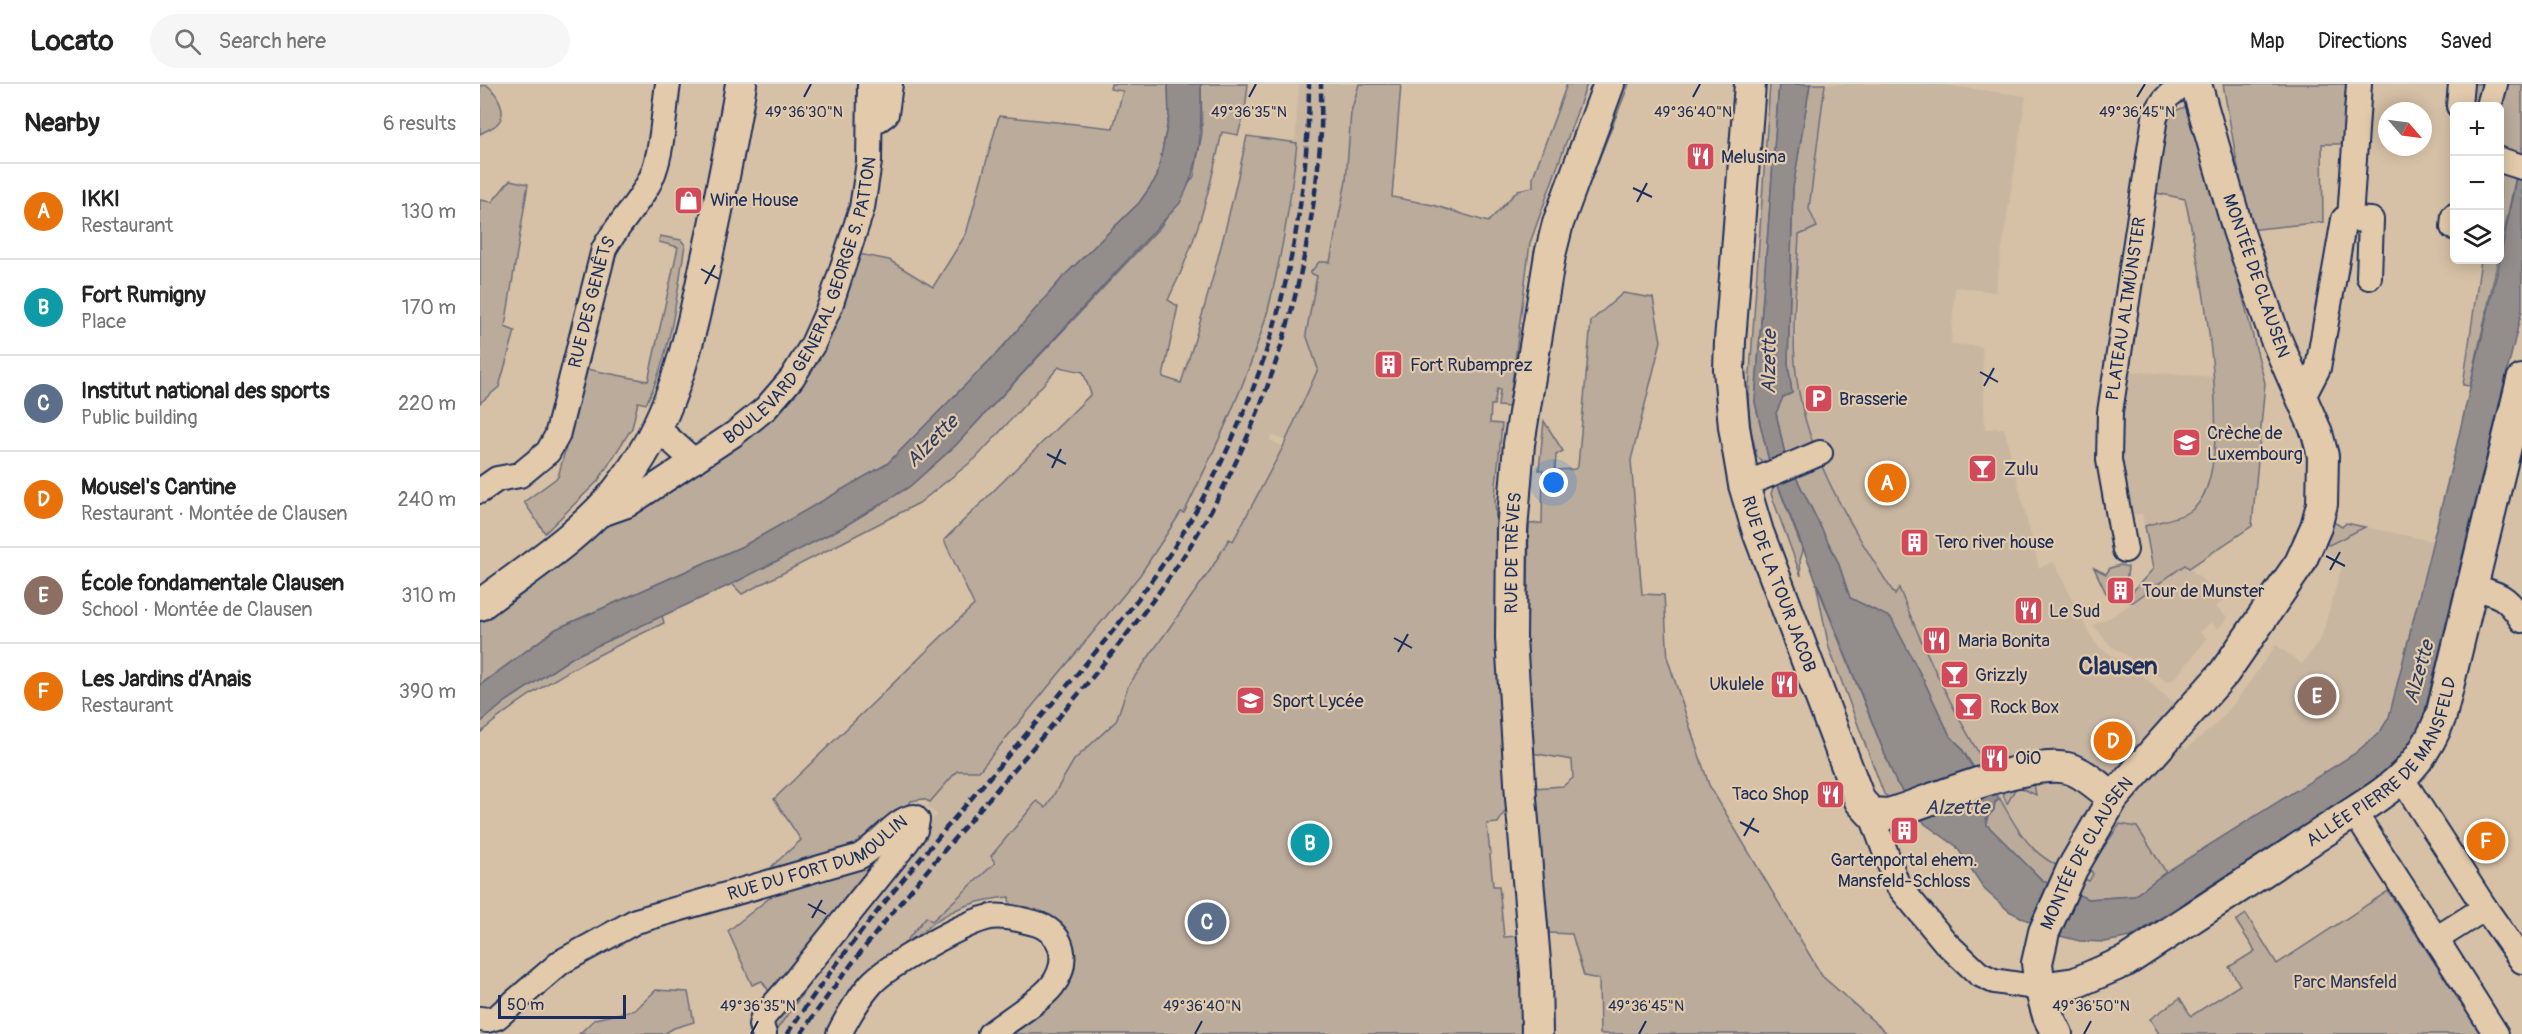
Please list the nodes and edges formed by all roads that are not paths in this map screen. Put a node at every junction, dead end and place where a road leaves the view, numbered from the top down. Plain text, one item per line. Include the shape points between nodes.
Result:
1 (668, 84) edge
2 (741, 84) edge
3 (870, 84) edge
4 (890, 84) edge
5 (1609, 84) edge
6 (1750, 84) edge
7 (2190, 84) edge
8 (2196, 84) edge
9 (2358, 84) edge
10 (2461, 84) edge
11 (2495, 84) edge
12 (2459, 102) edge
13 (2490, 102) edge
14 (871, 119) junction
15 (2350, 219) junction
16 (2369, 277) dead end
17 (2522, 380) edge
18 (2303, 397) junction
19 (658, 429) junction
20 (1820, 453) dead end
21 (694, 461) junction
22 (1757, 479) junction
23 (480, 491) edge
24 (593, 516) junction
25 (2125, 550) dead end
26 (2472, 587) junction
27 (480, 605) edge
28 (2522, 620) edge
29 (2402, 779) junction
30 (2114, 798) junction
31 (2355, 812) junction
32 (1871, 813) junction
33 (2485, 908) junction
34 (2436, 939) junction
35 (2522, 961) edge
36 (2040, 988) junction
37 (480, 1019) edge
38 (764, 1034) edge
39 (839, 1034) edge
40 (990, 1034) edge
41 (1537, 1034) edge
42 (2056, 1034) edge
43 (2496, 1034) edge

1 - 23 street, RUE DES GENÊTS via 658,155 648,187 604,249 557,436 548,452 520,475 497,479
2 - 19 main road, BOULEVARD GENERAL GEORGE S. PATTON via 688,345
3 - 14 street, BOULEVARD GENERAL GEORGE S. PATTON
4 - 14 street via 886,114
5 - 41 main road, RUE DE TRÈVES via 1550,255 1520,444 1513,519 1511,638
6 - 22 main road, RUE DE LA TOUR JACOB via 1730,369 1734,427
7 - 25 street, PLATEAU ALTMÜNSTER via 2172,90 2155,117 2118,345 2109,459
8 - 18 main road, MONTÉE DE CLAUSEN via 2238,230 2275,337
9 - 15 street
10 - 12 street
11 - 13 street
14 - 21 street, BOULEVARD GENERAL GEORGE S. PATTON via 862,208 834,295 813,344 792,378 766,408
15 - 16 street via 2371,220
15 - 18 street via 2344,219 2318,368
17 - 26 main road, ALLÉE PIERRE DE MANSFELD
18 - 30 main road, MONTÉE DE CLAUSEN via 2323,456 2324,483 2322,504 2308,549 2224,673
19 - 21 street
19 - 24 main road, BOULEVARD GENERAL GEORGE S. PATTON via 637,465
20 - 22 street
21 - 24 street, BOULEVARD GENERAL GEORGE S. PATTON via 627,505
22 - 32 main road, RUE DE LA TOUR JACOB via 1758,532 1860,801
24 - 27 main road, BOULEVARD GENERAL GEORGE S. PATTON
26 - 28 street via 2500,594
26 - 29 main road, ALLÉE PIERRE DE MANSFELD via 2441,716 2427,747
29 - 31 main road, ALLÉE PIERRE DE MANSFELD
29 - 33 street
30 - 32 main road via 2068,768 2037,768 1889,814
30 - 36 main road, MONTÉE DE CLAUSEN via 2072,869 2044,932 2037,963
31 - 34 street
31 - 36 main road, ALLÉE PIERRE DE MANSFELD via 2126,961 2075,983
32 - 36 street, RUE DE LA TOUR JACOB via 1897,884 1946,943 1979,974 1994,981
33 - 34 street
33 - 35 street
34 - 43 street
36 - 42 main road, MONTÉE DE CLAUSEN
37 - 38 street, RUE DU FORT DUMOULIN via 497,1017 561,962 636,921 867,853 904,820 914,817 917,825 906,843 763,1017
39 - 40 street via 850,1011 872,982 977,920 1011,917 1044,926 1056,938 1063,954 1061,971 1051,988

